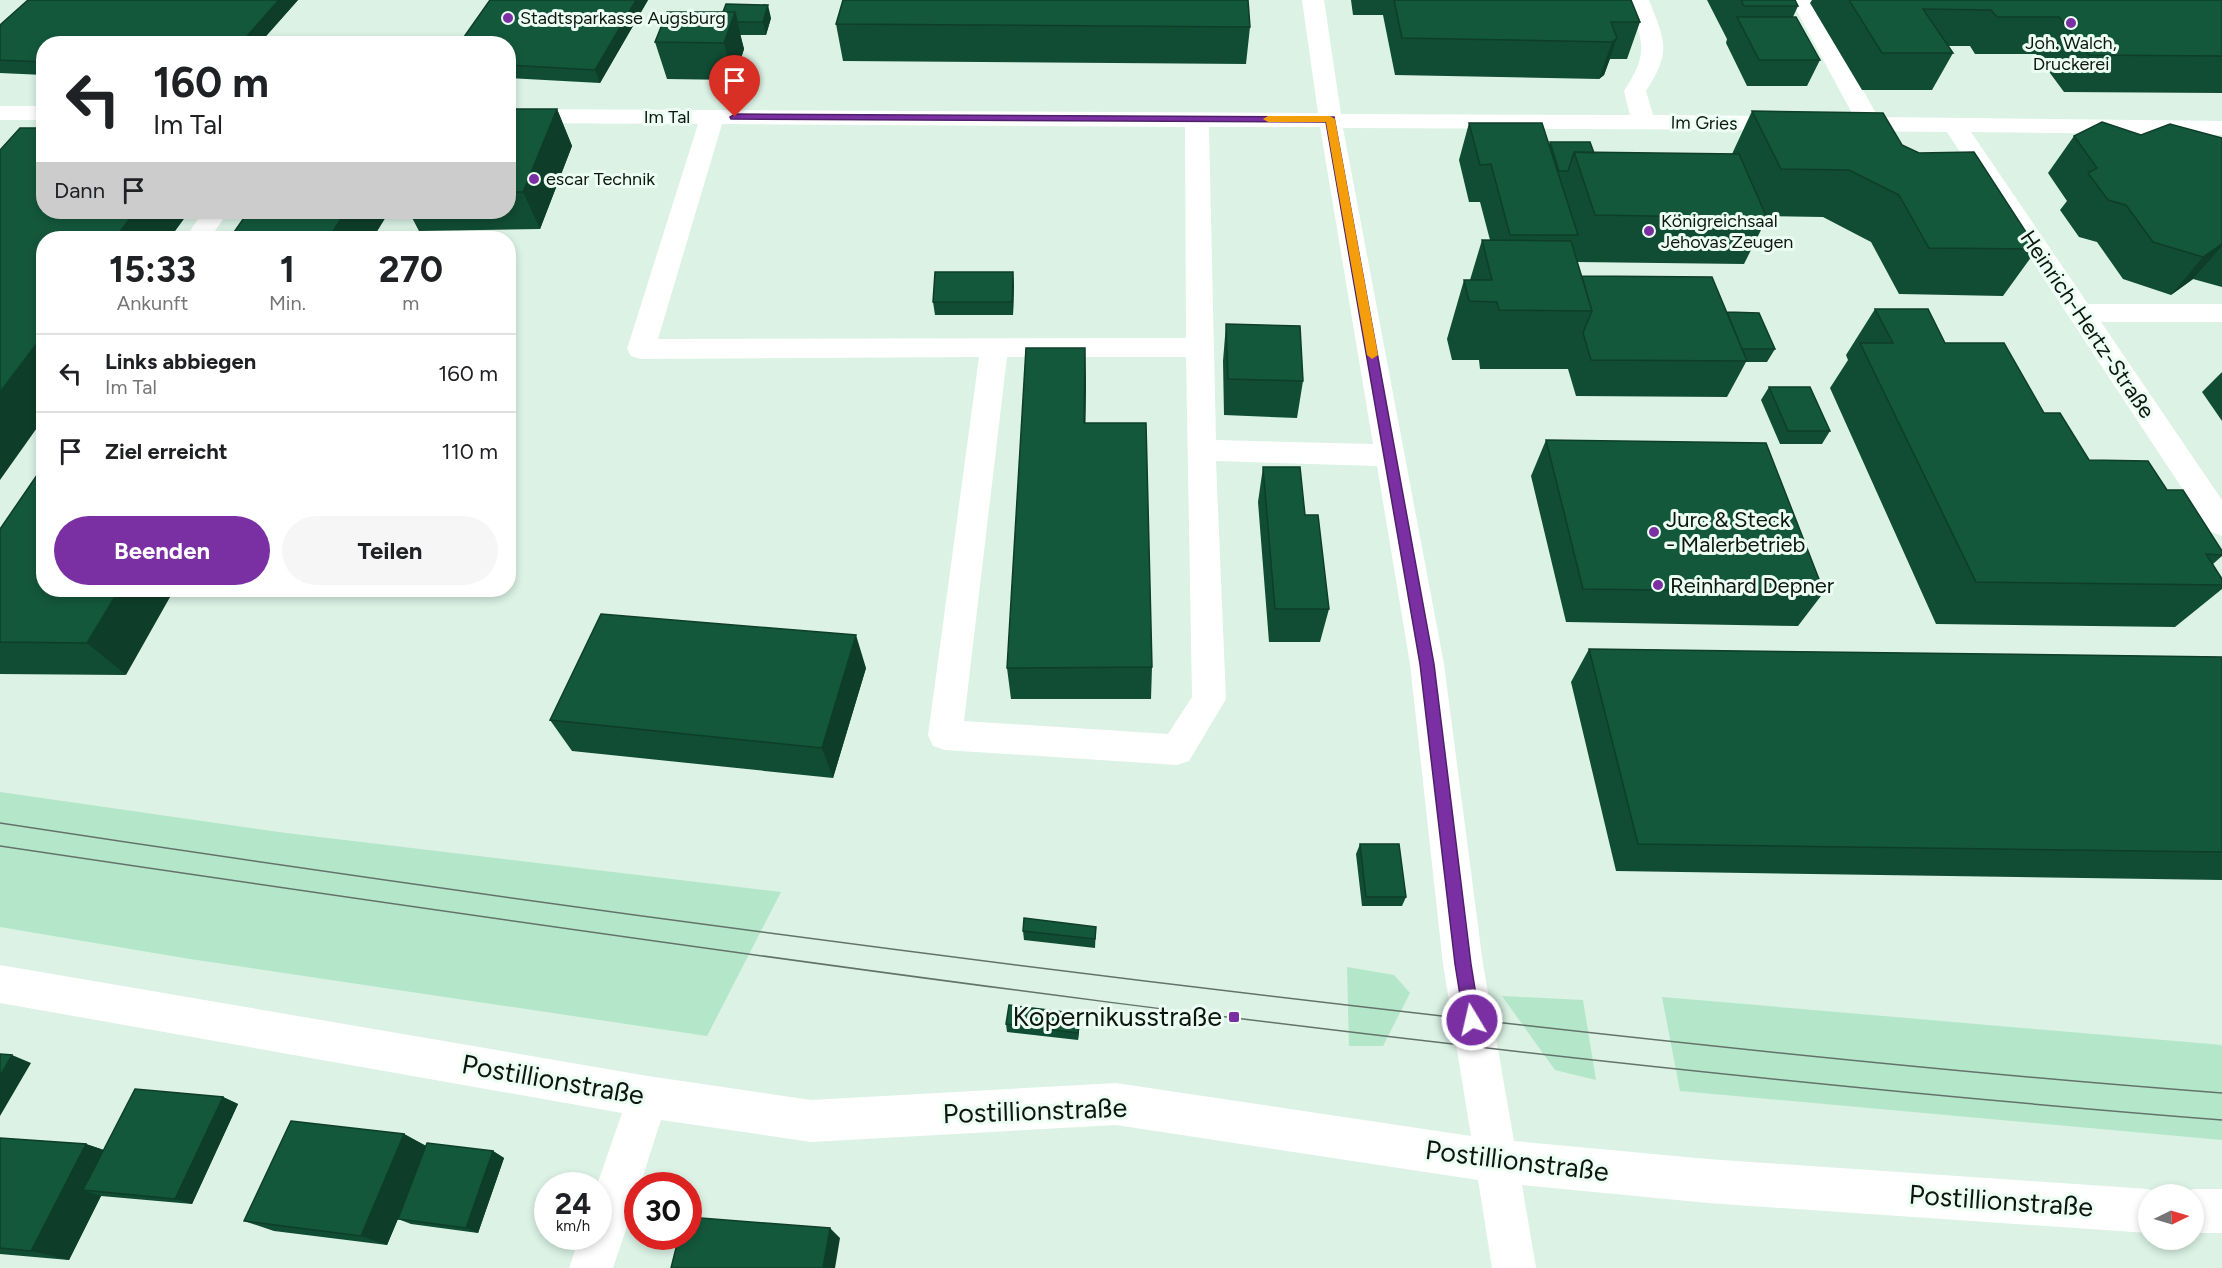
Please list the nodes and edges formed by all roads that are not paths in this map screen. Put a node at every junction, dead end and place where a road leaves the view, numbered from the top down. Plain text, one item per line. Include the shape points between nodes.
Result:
1 (1313, 0) edge
2 (1638, 0) edge
3 (1802, 0) edge
4 (0, 113) edge
5 (36, 113) edge
6 (516, 116) edge
7 (712, 117) junction
8 (1197, 119) junction
9 (1330, 119) junction
10 (1643, 122) junction
11 (1870, 124) junction
12 (1954, 125) junction
13 (2222, 128) edge
14 (2080, 313) junction
15 (2222, 313) edge
16 (1200, 347) junction
17 (994, 348) junction
18 (1201, 450) junction
19 (1391, 455) junction
20 (2222, 524) edge
21 (0, 984) edge
22 (648, 1097) junction
23 (1495, 1161) junction
24 (2138, 1210) edge
25 (2204, 1211) edge
26 (2222, 1211) edge
27 (591, 1268) edge
28 (1514, 1268) edge

1 - 9 street
2 - 10 street via 1655,46 1648,73 1635,91
3 - 11 street
4 - 5 street
6 - 7 street, Im Tal
7 - 8 street, Im Tal
7 - 17 street via 641,349
8 - 9 street, Im Tal
8 - 16 street
9 - 10 street, Im Gries
9 - 19 street
10 - 11 street, Im Gries
11 - 12 street, Im Gries
12 - 13 street, Im Gries
12 - 14 street, Heinrich-Hertz-Straße
14 - 15 street
14 - 20 street, Heinrich-Hertz-Straße
16 - 17 street
16 - 18 street
17 - 18 street via 945,735 1176,750 1209,699
18 - 19 street
19 - 23 street via 1427,664 1463,964
21 - 22 street, Postillionstraße
22 - 23 street, Postillionstraße via 811,1120 1116,1104
22 - 27 street
23 - 24 street, Postillionstraße via 1708,1181
23 - 28 street
25 - 26 street

